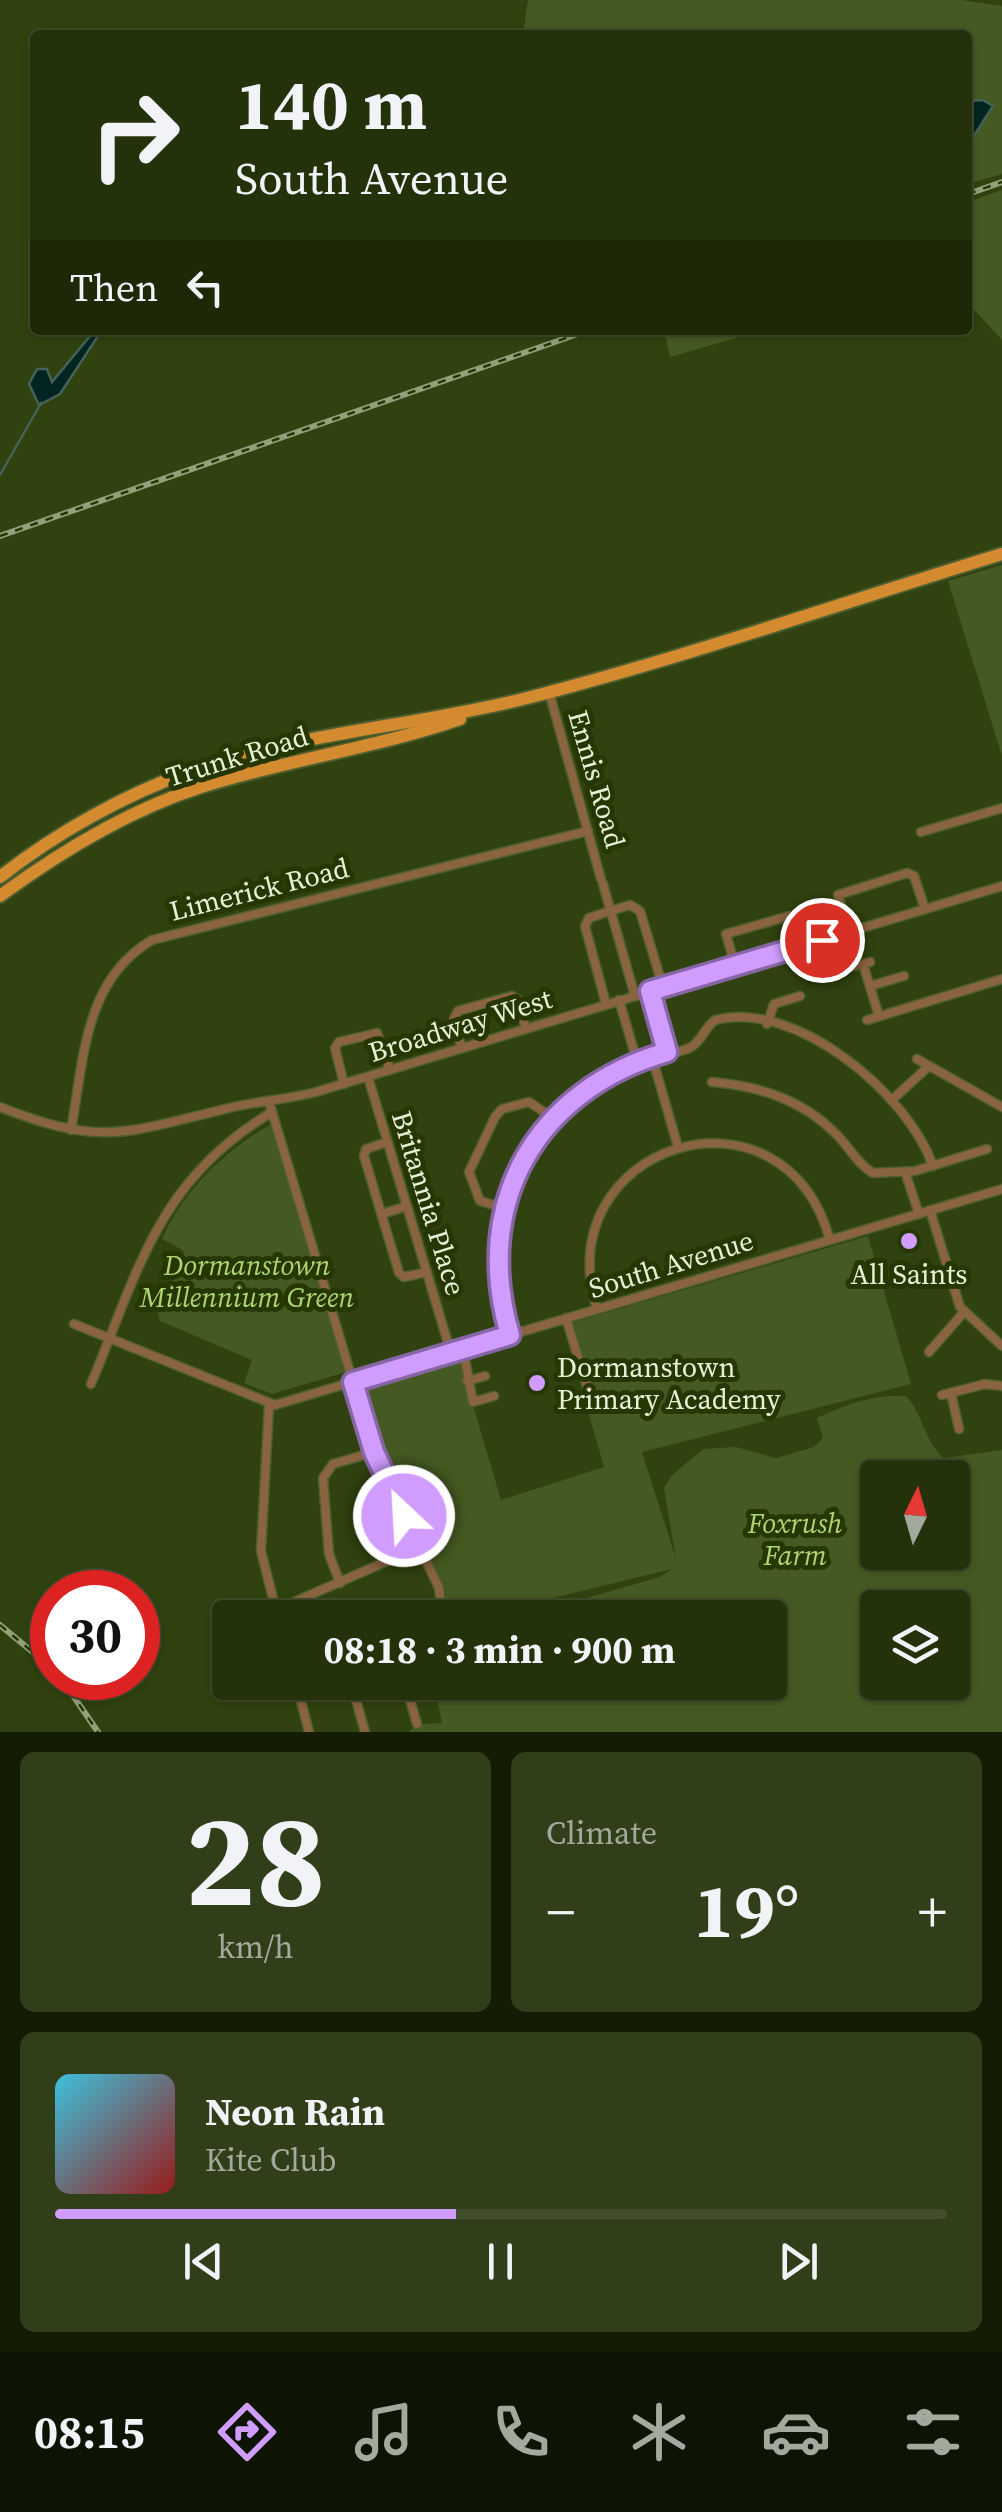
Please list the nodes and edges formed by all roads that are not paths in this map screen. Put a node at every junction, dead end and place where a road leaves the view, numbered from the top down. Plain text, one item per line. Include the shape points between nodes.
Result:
1 (1002, 554) edge
2 (549, 692) junction
3 (505, 704) junction
4 (1002, 808) edge
5 (588, 831) junction
6 (921, 832) dead end
7 (0, 877) edge
8 (1002, 886) edge
9 (0, 896) edge
10 (924, 909) junction
11 (610, 911) junction
12 (848, 932) junction
13 (799, 946) junction
14 (863, 964) dead end
15 (735, 966) junction
16 (904, 976) dead end
17 (1002, 979) edge
18 (870, 986) junction
19 (663, 987) junction
20 (650, 991) junction
21 (634, 996) junction
22 (800, 996) dead end
23 (619, 1000) junction
24 (606, 1004) junction
25 (879, 1016) junction
26 (866, 1020) dead end
27 (766, 1024) junction
28 (526, 1029) junction
29 (462, 1048) junction
30 (667, 1052) junction
31 (652, 1057) junction
32 (917, 1059) dead end
33 (637, 1061) junction
34 (929, 1066) junction
35 (390, 1070) junction
36 (368, 1077) junction
37 (712, 1082) dead end
38 (344, 1084) junction
39 (893, 1098) junction
40 (238, 1106) junction
41 (1002, 1106) edge
42 (0, 1107) edge
43 (270, 1107) junction
44 (553, 1118) junction
45 (247, 1127) junction
46 (71, 1130) junction
47 (387, 1142) junction
48 (972, 1143) dead end
49 (678, 1147) junction
50 (988, 1150) dead end
51 (974, 1153) junction
52 (934, 1166) junction
53 (905, 1172) junction
54 (1002, 1189) edge
55 (407, 1206) junction
56 (505, 1208) junction
57 (930, 1210) junction
58 (382, 1214) junction
59 (919, 1214) junction
60 (830, 1240) junction
61 (427, 1272) junction
62 (598, 1309) junction
63 (964, 1312) junction
64 (566, 1318) junction
65 (74, 1324) dead end
66 (1002, 1332) edge
67 (928, 1334) dead end
68 (510, 1335) junction
69 (110, 1339) junction
70 (938, 1342) junction
71 (448, 1343) dead end
72 (998, 1343) edge
73 (463, 1349) junction
74 (930, 1352) dead end
75 (485, 1376) dead end
76 (467, 1381) junction
77 (353, 1382) junction
78 (91, 1384) dead end
79 (1002, 1386) edge
80 (494, 1396) dead end
81 (592, 1403) dead end
82 (269, 1406) junction
83 (960, 1429) dead end
84 (374, 1452) junction
85 (419, 1547) junction
86 (340, 1583) junction
87 (273, 1600) edge
88 (305, 1600) edge
89 (441, 1600) edge
90 (301, 1700) edge
91 (356, 1700) edge
92 (410, 1700) edge
93 (417, 1724) dead end
94 (310, 1732) edge
95 (365, 1732) edge

1 - 2 main road, Trunk Road
2 - 3 main road, Trunk Road
2 - 5 street, Ennis Road
3 - 7 main road, Trunk Road via 191,771 96,815
3 - 9 main road, Trunk Road via 199,788 46,862
4 - 6 street
5 - 11 street, Ennis Road
5 - 46 street, Limerick Road via 152,940 121,962 99,993
8 - 10 street, Broadway West
10 - 12 street, Broadway West
10 - 12 street via 914,876 907,874 840,894
11 - 19 street via 632,905 640,910
11 - 21 street, Ennis Road
11 - 24 street via 591,916 585,926
12 - 13 street, Broadway West
13 - 15 street, Broadway West
13 - 15 street via 786,914 730,930
14 - 18 street
15 - 19 street, Broadway West
16 - 18 street
17 - 25 street
18 - 25 street
19 - 20 street, Broadway West
20 - 21 street, Broadway West
20 - 30 street
21 - 23 street, Broadway West
22 - 27 street via 774,1004
23 - 24 street, Broadway West
23 - 33 street
24 - 28 street, Broadway West
25 - 26 street
27 - 30 street via 720,1018 692,1047
27 - 39 street via 830,1048
28 - 29 street, Broadway West
28 - 29 street via 512,996 458,1011 454,1021
29 - 35 street, Broadway West
30 - 31 street
31 - 33 street
31 - 49 street
32 - 34 street
33 - 44 street via 588,1088
34 - 39 street
34 - 41 street
35 - 36 street, Broadway West
35 - 38 street via 377,1033 339,1042
36 - 38 street, Broadway West
36 - 47 street, Britannia Place
37 - 53 street via 769,1092 830,1128 873,1173
38 - 43 street, Broadway West
39 - 52 street
40 - 43 street
40 - 45 street
40 - 46 street via 148,1130
42 - 46 street
43 - 45 street, Broadway West
43 - 77 street
44 - 56 street via 523,1161
44 - 56 street via 529,1102 496,1117 470,1177 480,1201
45 - 69 street, Broadway West via 198,1168 173,1200
47 - 55 street, Britannia Place
47 - 58 street via 364,1153
48 - 51 street
49 - 60 street via 719,1142 776,1161 810,1192
49 - 62 street via 634,1170 601,1212 590,1262
50 - 51 street
51 - 52 street
52 - 53 street
53 - 59 street
54 - 57 street, South Avenue
55 - 58 street
55 - 61 street, Britannia Place
56 - 68 street via 497,1260
57 - 59 street, South Avenue
57 - 63 street
58 - 61 street via 401,1276
59 - 60 street, South Avenue
60 - 62 street, South Avenue
61 - 71 street, Britannia Place
62 - 64 street, South Avenue
63 - 70 street
63 - 72 street
64 - 68 street, South Avenue
64 - 81 street
65 - 69 street
66 - 72 street
67 - 70 street
68 - 73 street, South Avenue
69 - 78 street, Broadway West
69 - 82 street
70 - 74 street
73 - 76 street
73 - 77 street, South Avenue
75 - 76 street
76 - 80 street via 474,1402
77 - 82 street, South Avenue
77 - 84 street
79 - 83 street via 946,1394
82 - 87 street via 261,1551
84 - 85 street
84 - 86 street via 333,1464 323,1478 329,1554
85 - 86 street
85 - 89 street
86 - 88 street
90 - 94 street
91 - 95 street
92 - 93 street

